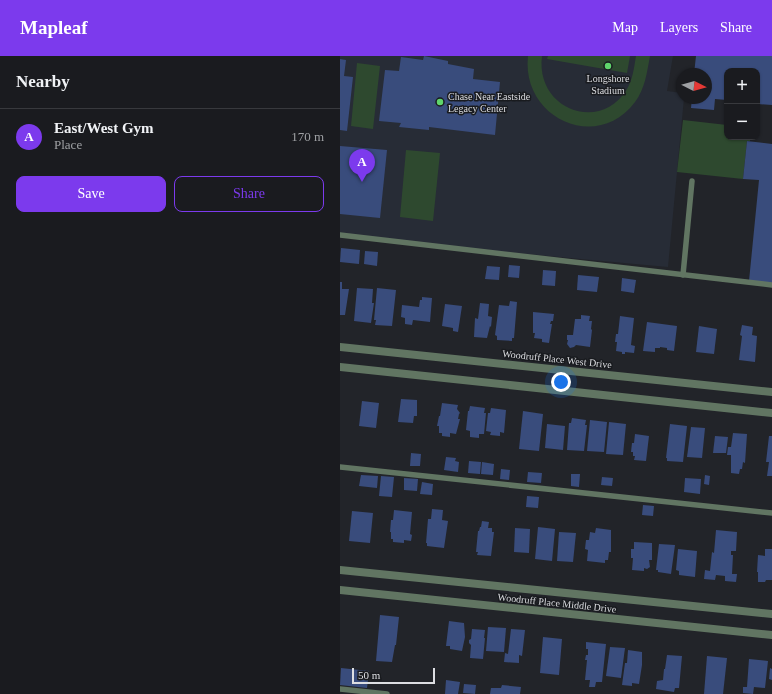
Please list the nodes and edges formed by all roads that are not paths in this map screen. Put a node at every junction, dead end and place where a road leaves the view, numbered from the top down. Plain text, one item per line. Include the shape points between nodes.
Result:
1 (692, 181) dead end
2 (340, 235) edge
3 (683, 275) junction
4 (772, 285) edge
5 (340, 346) edge
6 (340, 367) edge
7 (772, 392) edge
8 (772, 412) edge
9 (340, 467) edge
10 (772, 513) edge
11 (340, 570) edge
12 (340, 590) edge
13 (772, 614) edge
14 (772, 635) edge
15 (340, 689) edge
16 (387, 694) edge

1 - 3 lane
2 - 3 lane
3 - 4 lane
5 - 7 street, Woodruff Place West Drive
6 - 8 street
9 - 10 lane
11 - 13 street, Woodruff Place Middle Drive
12 - 14 street, Woodruff Place Middle Drive
15 - 16 lane

